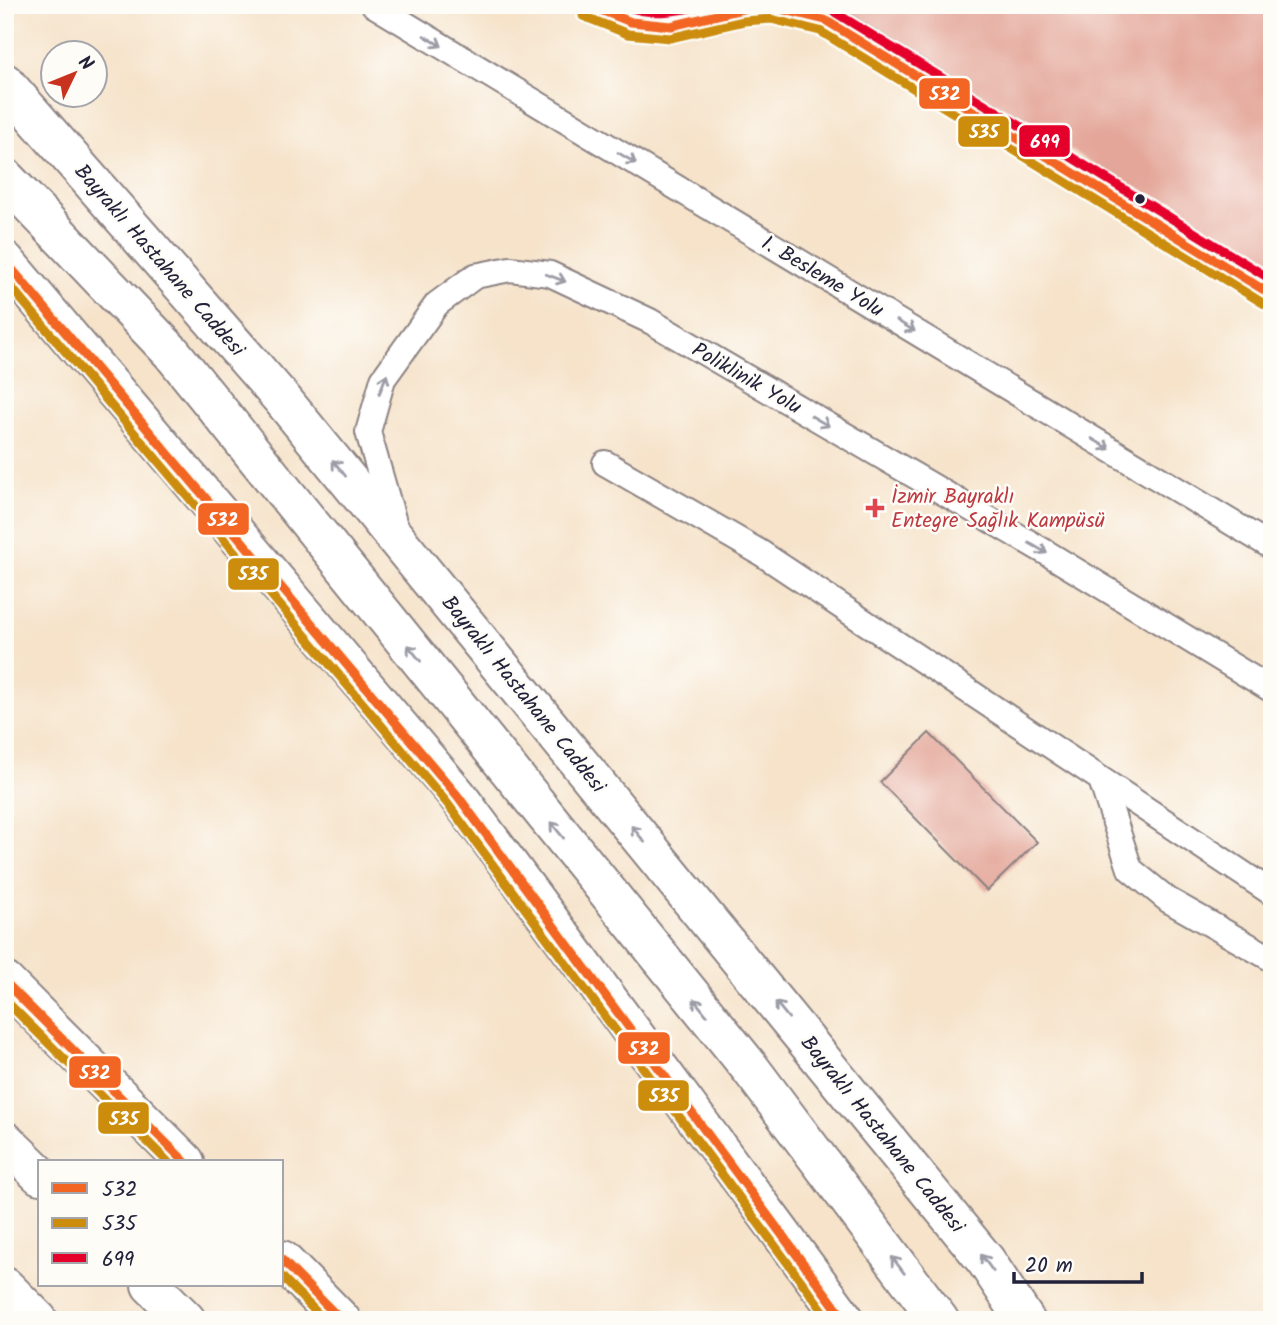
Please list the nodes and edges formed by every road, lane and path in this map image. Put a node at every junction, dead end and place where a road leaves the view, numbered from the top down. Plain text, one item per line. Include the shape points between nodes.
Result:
1 (374, 5) edge
2 (587, 5) edge
3 (825, 5) edge
4 (5, 83) edge
5 (5, 178) edge
6 (5, 261) edge
7 (1272, 283) edge
8 (1272, 295) edge
9 (605, 463) dead end
10 (400, 543) junction
11 (1272, 547) edge
12 (1272, 690) edge
13 (1101, 780) junction
14 (1272, 893) edge
15 (1272, 960) edge
16 (5, 982) edge
17 (5, 1141) edge
18 (182, 1160) edge
19 (38, 1173) edge
20 (284, 1262) edge
21 (152, 1286) edge
22 (5, 1287) edge
23 (38, 1320) edge
24 (186, 1320) edge
25 (341, 1320) edge
26 (845, 1320) edge
27 (939, 1320) edge
28 (1025, 1320) edge

1 -> 11 lane, 1. Besleme Yolu
2 - 8 lane via 631,22 670,26 742,9 772,7 825,20
3 - 7 lane
10 -> 4 main road, Bayraklı Hastahane Caddesi via 282,399
27 -> 5 main road via 750,1068 172,353
6 - 26 main road via 457,795
9 - 13 lane via 761,553
10 -> 12 lane, Poliklinik Yolu via 368,432 383,379 437,304 475,276 510,269 550,274 650,321
28 -> 10 main road, Bayraklı Hastahane Caddesi via 986,1261
13 - 14 lane
13 - 15 lane via 1130,869 1167,900
16 - 18 main road
17 - 19 main road
20 - 25 main road
21 - 24 main road
22 - 23 main road

